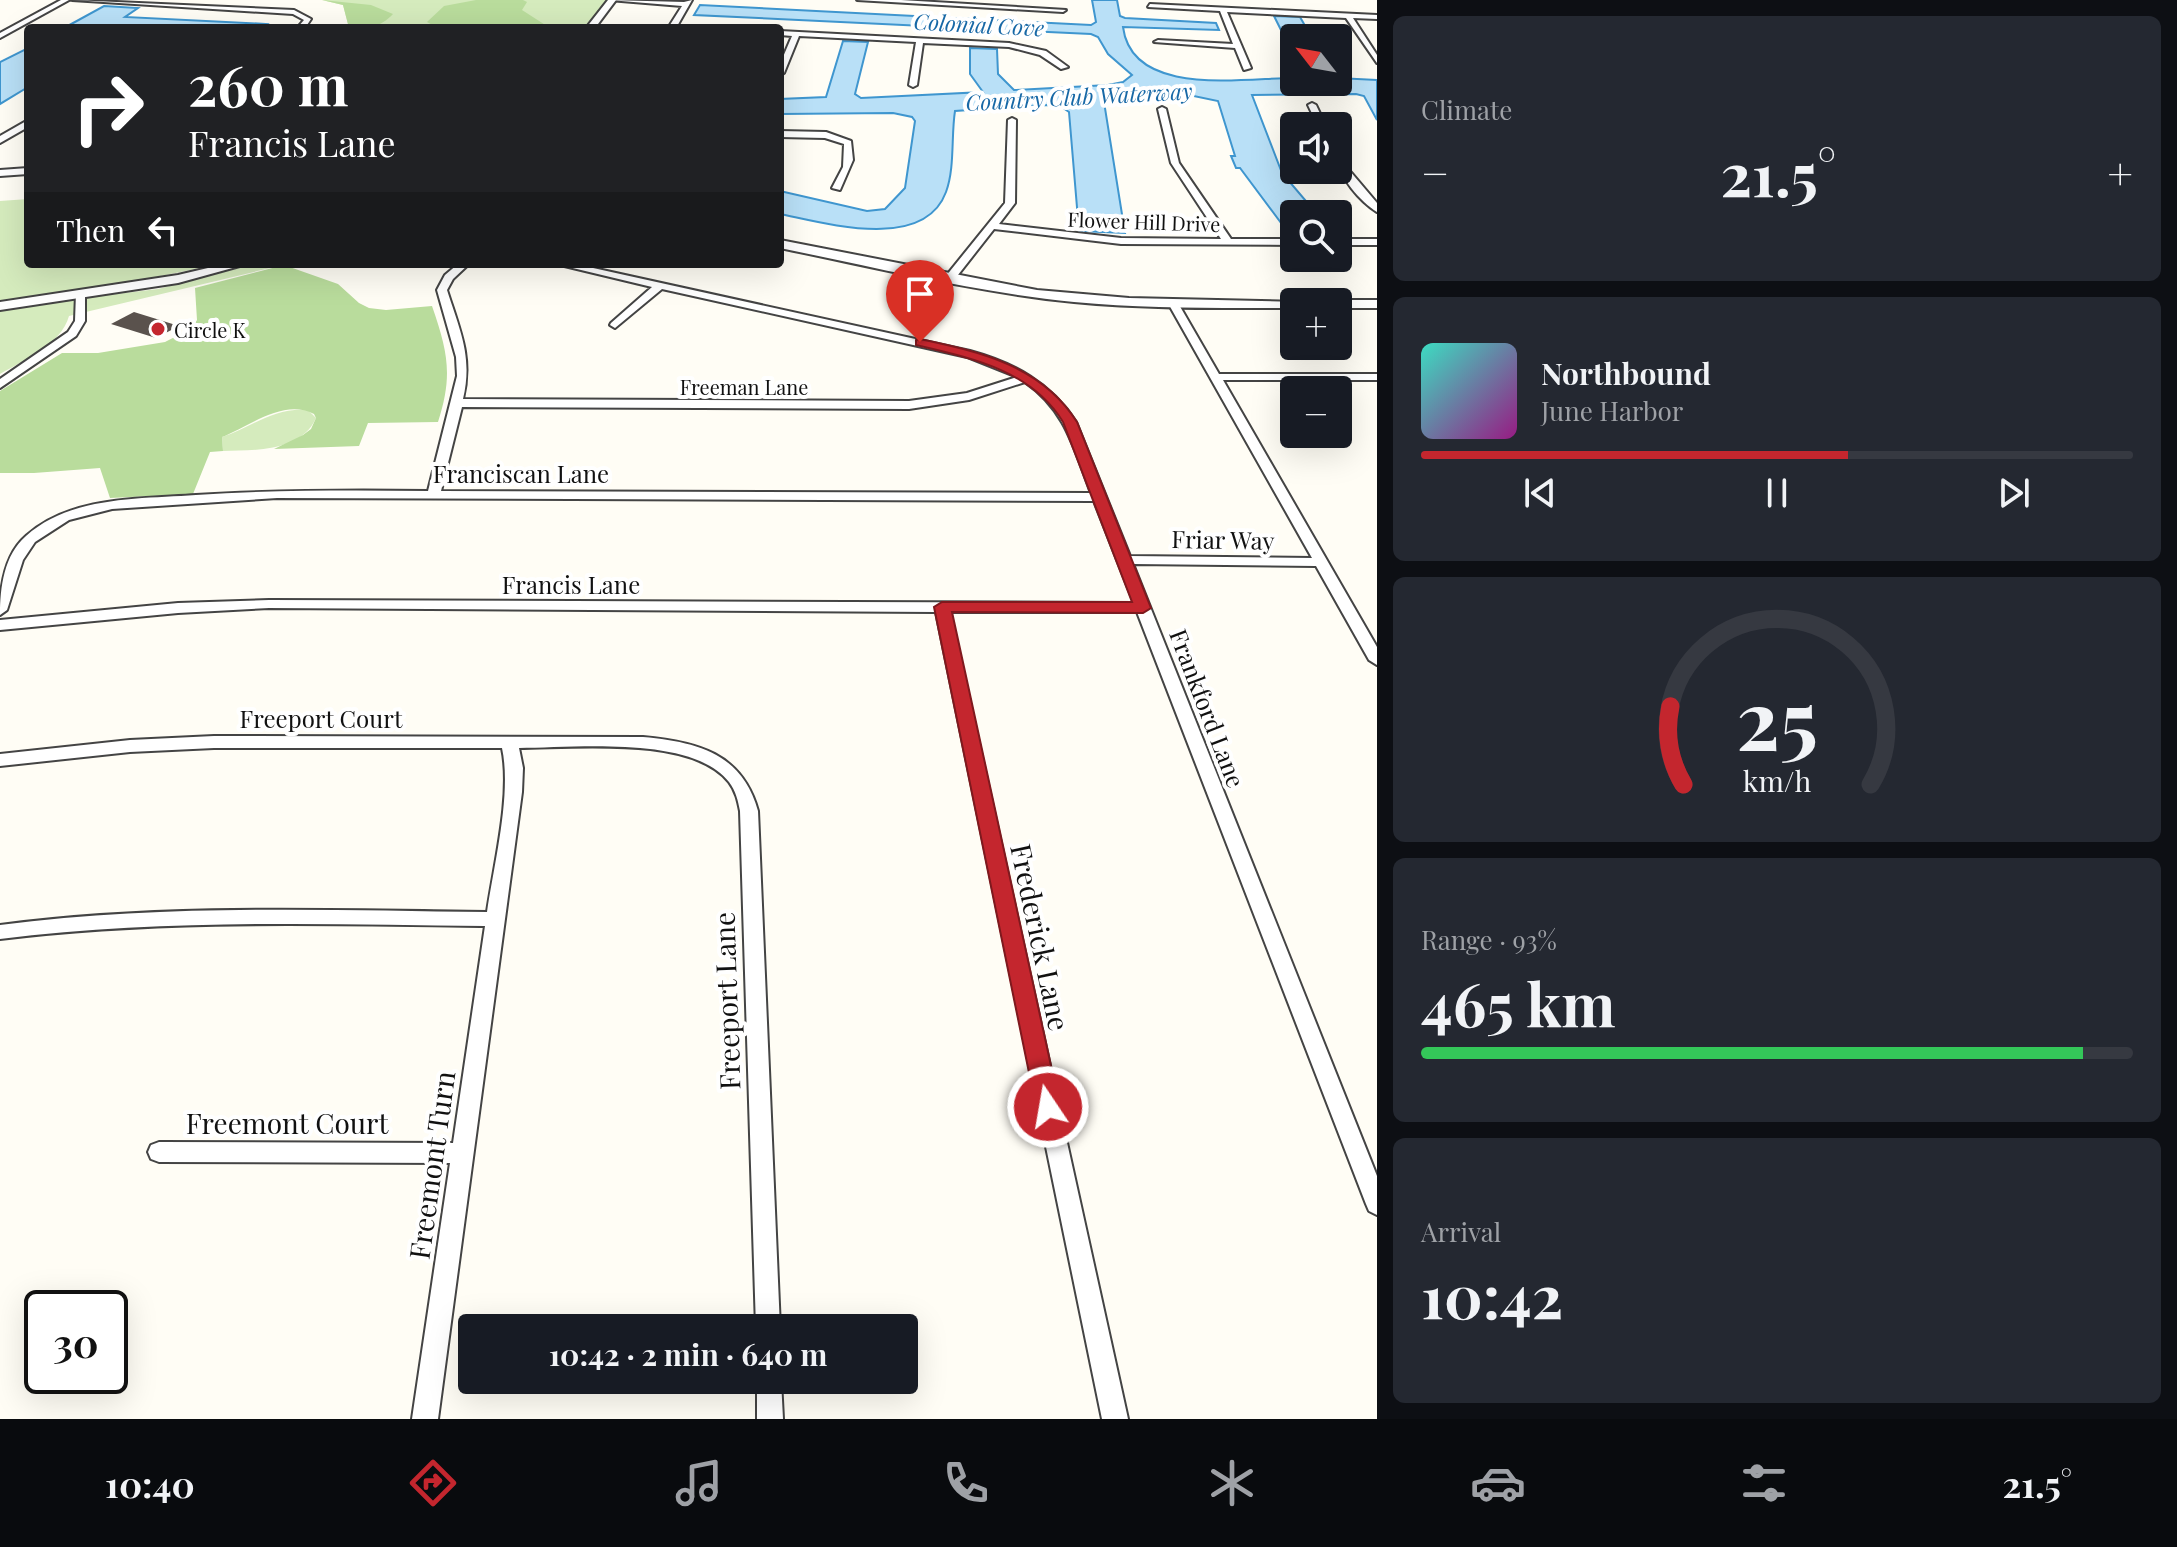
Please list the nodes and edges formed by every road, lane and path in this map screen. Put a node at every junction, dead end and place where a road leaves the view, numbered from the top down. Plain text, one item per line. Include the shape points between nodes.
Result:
1 (66, 0) edge
2 (75, 0) edge
3 (612, 0) edge
4 (860, 0) edge
5 (687, 2) edge
6 (1150, 6) dead end
7 (1063, 10) dead end
8 (1223, 10) junction
9 (1348, 16) junction
10 (1377, 17) edge
11 (306, 24) edge
12 (593, 24) edge
13 (676, 24) edge
14 (784, 33) edge
15 (796, 34) junction
16 (0, 36) edge
17 (920, 40) junction
18 (1158, 42) dead end
19 (1238, 46) junction
20 (1377, 61) edge
21 (784, 63) edge
22 (1064, 67) dead end
23 (1247, 68) dead end
24 (913, 85) dead end
25 (1312, 105) dead end
26 (1162, 109) dead end
27 (1315, 112) edge
28 (1012, 120) dead end
29 (24, 125) edge
30 (784, 134) edge
31 (0, 140) edge
32 (24, 171) edge
33 (0, 173) edge
34 (1352, 181) edge
35 (837, 188) dead end
36 (1377, 209) edge
37 (994, 226) junction
38 (1228, 242) junction
39 (1280, 242) edge
40 (1352, 242) edge
41 (1377, 242) edge
42 (784, 245) edge
43 (224, 268) edge
44 (459, 268) edge
45 (592, 268) edge
46 (950, 278) junction
47 (660, 286) junction
48 (80, 295) junction
49 (1173, 303) junction
50 (1280, 304) edge
51 (1352, 304) edge
52 (1377, 304) edge
53 (0, 306) edge
54 (615, 325) dead end
55 (1217, 377) junction
56 (1377, 377) edge
57 (1027, 378) junction
58 (0, 384) edge
59 (459, 403) junction
60 (434, 494) junction
61 (1100, 497) junction
62 (1125, 560) junction
63 (1320, 562) junction
64 (942, 607) junction
65 (1143, 608) junction
66 (0, 610) edge
67 (0, 625) edge
68 (1377, 660) edge
69 (509, 742) junction
70 (643, 743) joint
71 (0, 760) edge
72 (495, 919) junction
73 (0, 932) edge
74 (159, 1152) dead end
75 (463, 1153) junction
76 (1377, 1204) edge
77 (767, 1314) edge
78 (769, 1394) edge
79 (425, 1419) edge
80 (770, 1419) edge
81 (1115, 1419) edge

1 - 16 street
2 - 11 street via 288,12 307,17
3 - 5 street
3 - 12 street
4 - 7 street
5 - 13 street
6 - 8 street
8 - 9 street
8 - 19 street
9 - 10 street
9 - 20 street
14 - 15 street
15 - 17 street
15 - 21 street
17 - 22 street via 1020,47 1043,53
17 - 24 street
18 - 19 street
19 - 23 street
25 - 27 street
26 - 38 street via 1175,163
28 - 37 street via 1011,195
29 - 31 street
30 - 35 street via 826,135 848,143 847,167
32 - 33 street
34 - 36 street
37 - 38 street, Flower Hill Drive via 1090,239
37 - 46 street
38 - 39 street, Flower Hill Drive
40 - 41 street
42 - 46 street
43 - 48 street
44 - 59 street via 442,290 462,357
45 - 47 street, Frankford Lane
46 - 49 street via 1075,298
47 - 54 street
47 - 57 street, Frankford Lane via 960,351
48 - 53 street
48 - 58 street via 80,321 72,334
49 - 50 street
49 - 55 street
51 - 52 street
55 - 56 street
55 - 63 street
57 - 59 street, Freeman Lane via 969,396 909,405
57 - 61 street, Frankford Lane via 1063,409
59 - 60 street
60 - 61 street, Franciscan Lane
60 - 66 street, Franciscan Lane via 227,495 89,509 51,523 24,546
61 - 62 street, Frankford Lane
62 - 63 street, Friar Way
62 - 65 street, Frankford Lane
63 - 68 street
64 - 65 street, Francis Lane
64 - 67 street, Francis Lane via 236,605
64 - 81 street, Frederick Lane
65 - 76 street, Frankford Lane
69 - 70 street, Freeport Court
69 - 71 street, Freeport Court via 183,743
69 - 72 street, Freemont Turn via 515,778
70 - 77 street, Freeport Lane via 680,747 714,760 733,775 748,802
72 - 73 street via 162,918
72 - 75 street, Freemont Turn
74 - 75 street, Freemont Court
75 - 79 street, Freemont Turn
78 - 80 street

